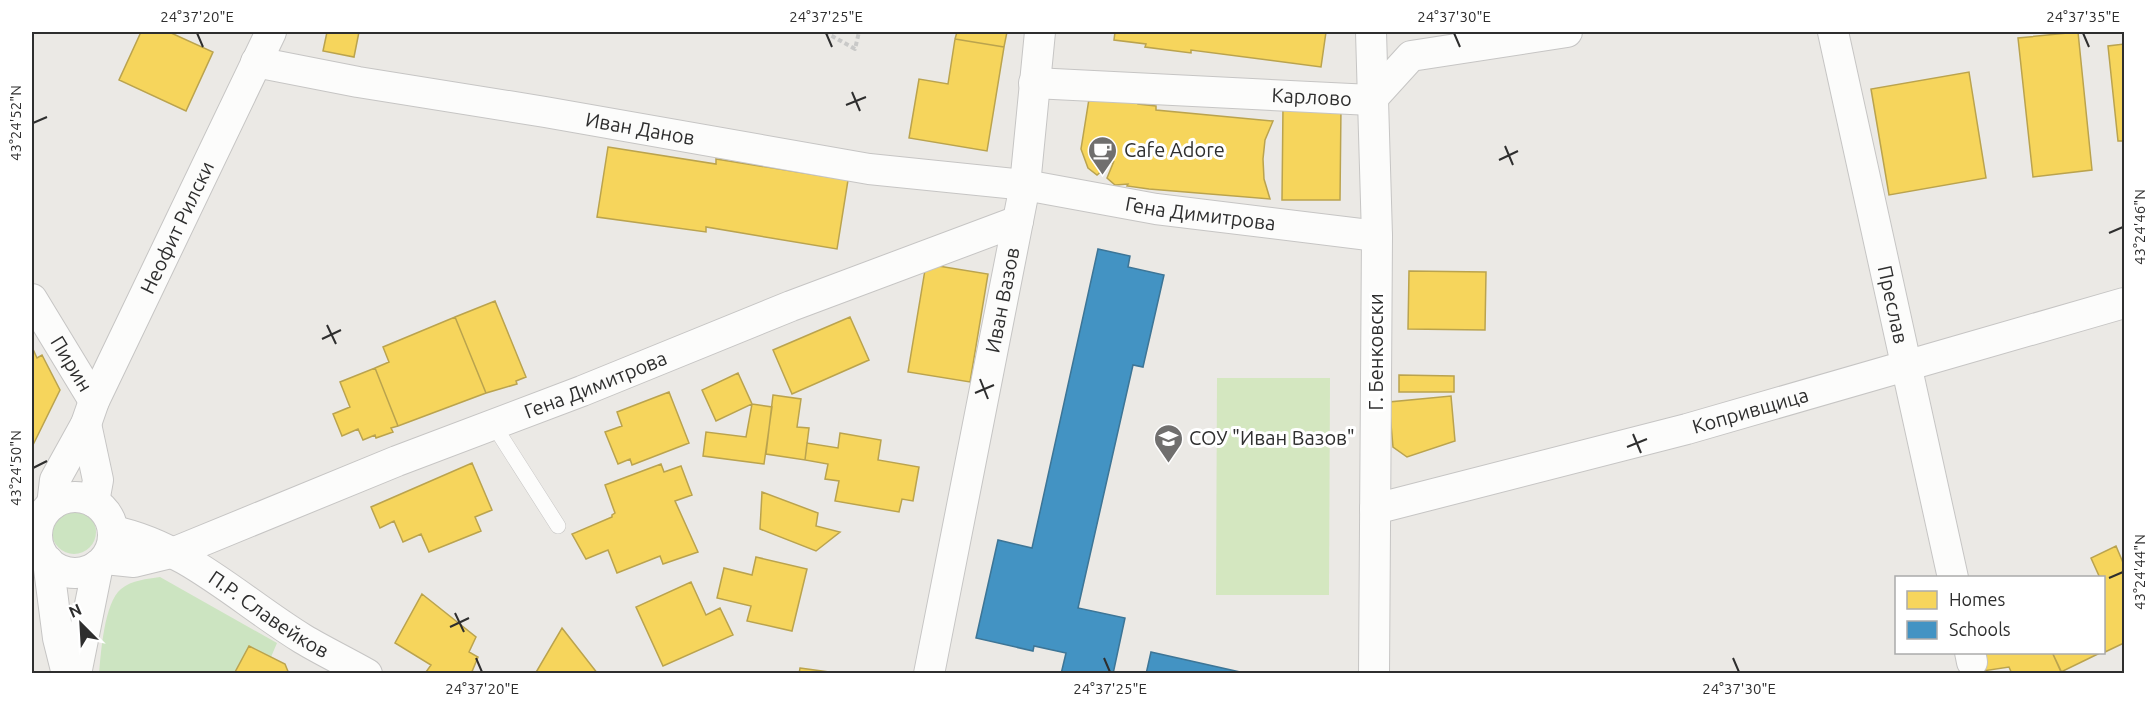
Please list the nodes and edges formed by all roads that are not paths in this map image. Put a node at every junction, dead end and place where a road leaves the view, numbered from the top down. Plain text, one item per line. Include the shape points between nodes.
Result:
1 (271, 32) edge
2 (1040, 32) edge
3 (1371, 32) edge
4 (1567, 32) edge
5 (1833, 32) edge
6 (256, 62) junction
7 (1034, 83) junction
8 (1371, 100) junction
9 (1025, 185) junction
10 (1018, 222) junction
11 (1377, 236) junction
12 (32, 299) edge
13 (2124, 303) edge
14 (1905, 367) junction
15 (90, 412) junction
16 (493, 424) junction
17 (94, 502) junction
18 (52, 505) junction
19 (1375, 509) junction
20 (558, 526) dead end
21 (35, 530) edge
22 (113, 531) junction
23 (175, 552) junction
24 (48, 561) junction
25 (101, 562) junction
26 (1953, 576) edge
27 (303, 639) junction
28 (67, 674) edge
29 (76, 674) edge
30 (317, 674) edge
31 (367, 674) edge
32 (929, 674) edge
33 (1374, 674) edge

1 - 6 street, Неофит Рилски
2 - 7 street, Иван Вазов
3 - 8 street, Г. Бенковски
4 - 8 street, Карлово via 1411,56
5 - 14 street, Преслав
6 - 9 street, Иван Данов via 869,169
6 - 15 street, Неофит Рилски
7 - 8 street, Карлово
7 - 9 street, Иван Вазов
8 - 11 street, Г. Бенковски
9 - 10 street, Иван Вазов
9 - 11 street, Гена Димитрова via 1156,209
10 - 16 street, Гена Димитрова via 791,306
10 - 32 street, Иван Вазов
11 - 19 street, Г. Бенковски
12 - 15 street, Пирин
13 - 14 street, Копривщица
14 - 19 street, Копривщица via 1687,429
14 - 26 street, Преслав
15 - 17 street via 98,480
15 - 18 street, Неофит Рилски via 56,480
16 - 20 lane
16 - 23 street, Гена Димитрова
17 - 18 street via 72,497
17 - 22 street via 110,519
18 - 21 street
19 - 33 street, Г. Бенковски
21 - 24 street
22 - 23 street
22 - 25 street via 113,541
23 - 25 street, Гена Димитрова via 134,562
23 - 27 street, П.Р. Славейков
24 - 25 street via 67,572 78,572
24 - 28 street
25 - 29 street
27 - 30 street
27 - 31 street, П.Р. Славейков

